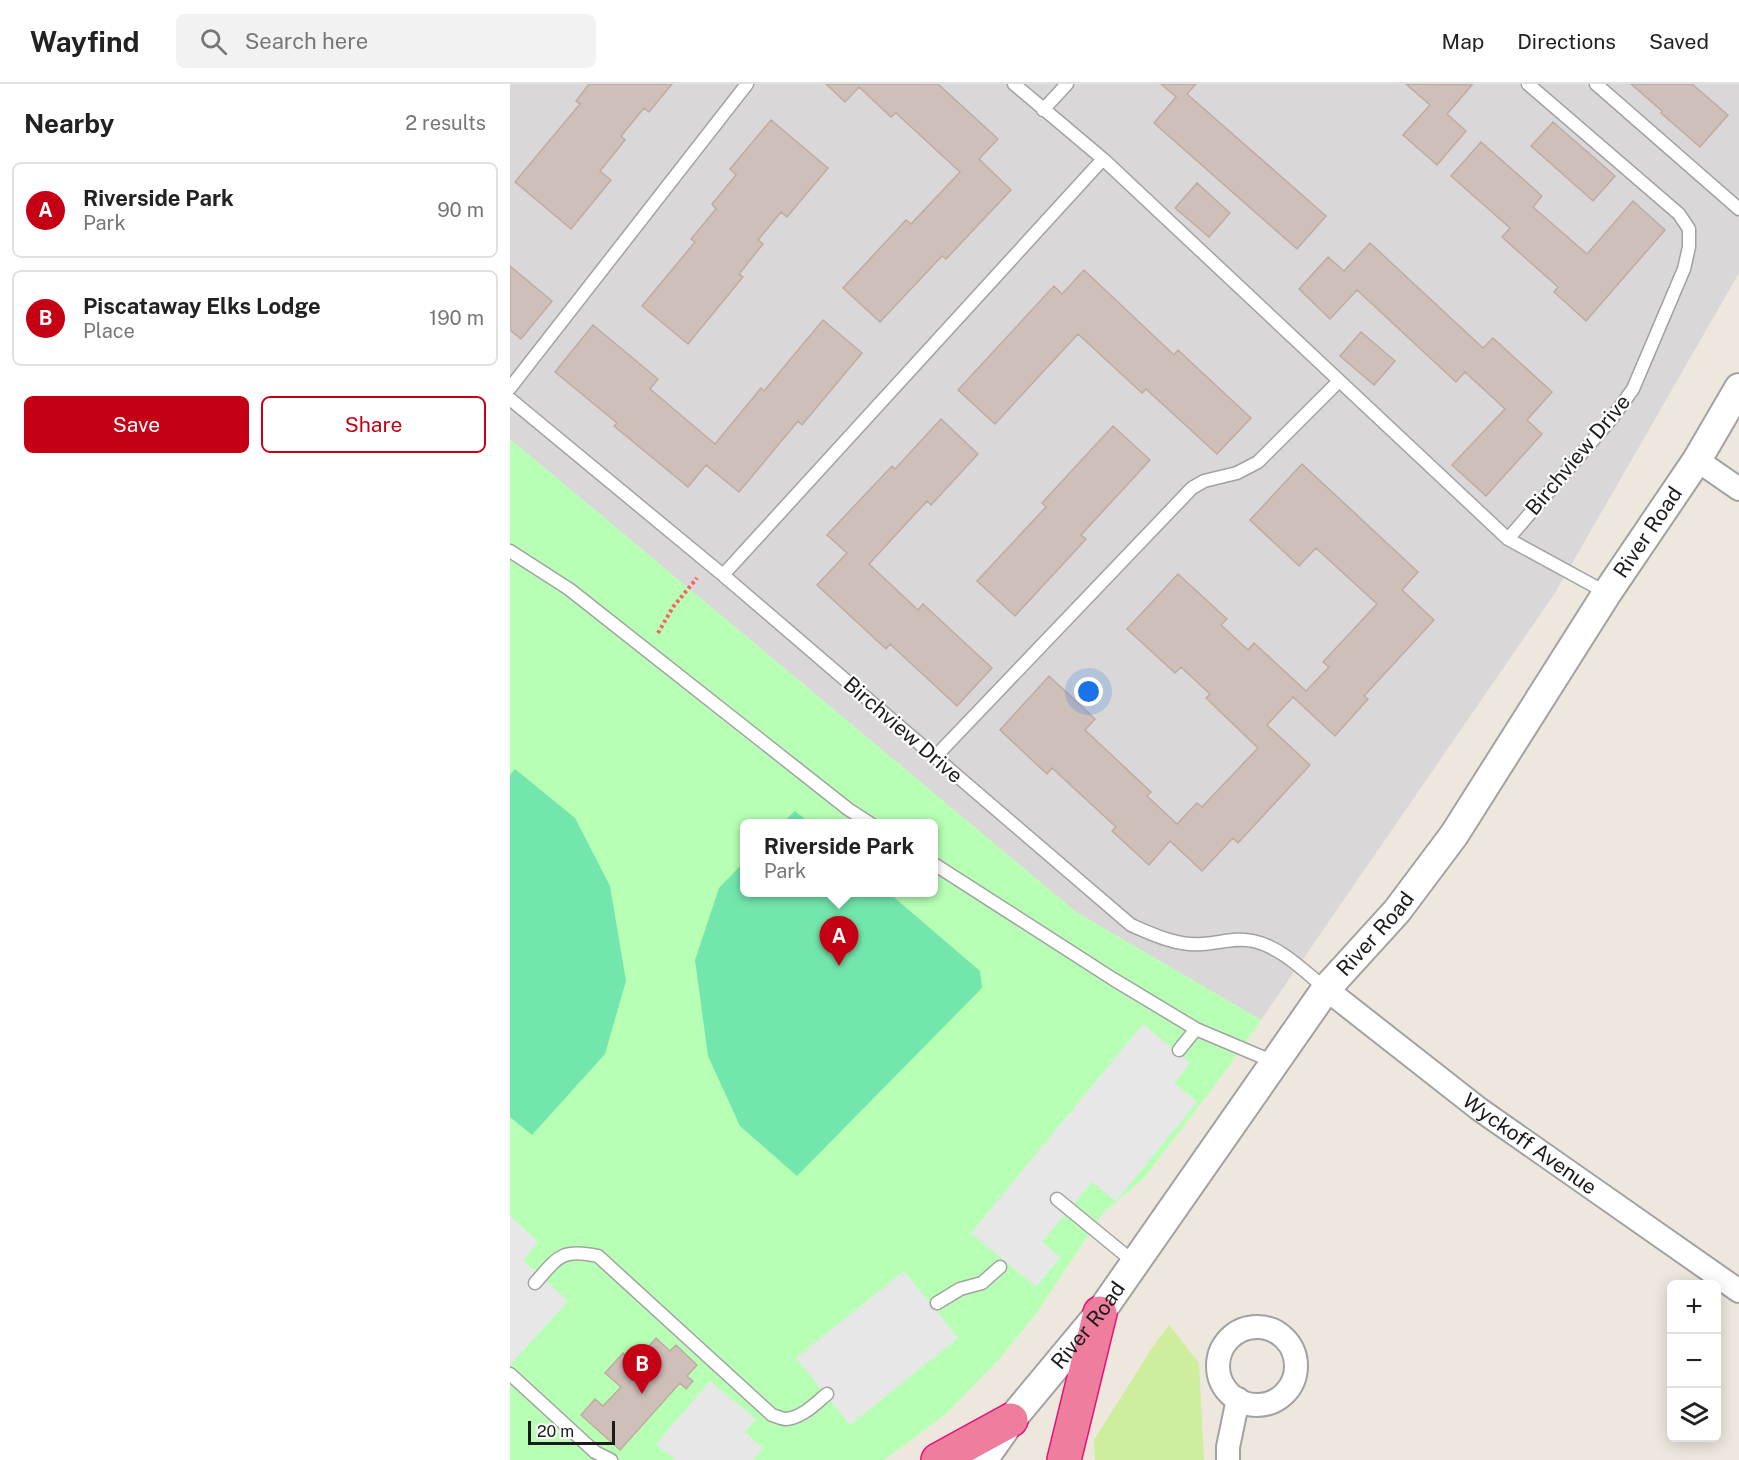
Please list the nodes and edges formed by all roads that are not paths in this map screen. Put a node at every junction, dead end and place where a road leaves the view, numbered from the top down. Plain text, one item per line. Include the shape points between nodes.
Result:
1 (747, 84) edge
2 (1014, 84) edge
3 (1066, 84) edge
4 (1528, 84) edge
5 (1596, 84) edge
6 (1043, 110) junction
7 (1103, 159) junction
8 (1739, 209) edge
9 (1339, 381) junction
10 (510, 388) edge
11 (1739, 388) edge
12 (510, 399) edge
13 (1697, 460) junction
14 (1739, 489) edge
15 (1508, 538) junction
16 (510, 551) edge
17 (723, 575) junction
18 (1607, 593) junction
19 (935, 757) junction
20 (863, 819) edge
21 (938, 867) edge
22 (1326, 989) junction
23 (1196, 1029) junction
24 (1179, 1050) dead end
25 (1275, 1062) junction
26 (1057, 1198) dead end
27 (1135, 1263) junction
28 (1000, 1268) dead end
29 (535, 1283) dead end
30 (1739, 1291) edge
31 (937, 1303) dead end
32 (1100, 1313) junction
33 (510, 1374) edge
34 (827, 1394) dead end
35 (1238, 1399) dead end
36 (1011, 1420) junction
37 (610, 1460) edge
38 (938, 1460) edge
39 (983, 1460) edge
40 (1064, 1460) edge
41 (1228, 1460) edge

1 - 10 lane
2 - 6 lane
3 - 6 lane
4 - 15 lane, Birchview Drive via 1679,214 1689,229 1689,248 1684,269 1633,389
5 - 8 lane
6 - 7 lane
7 - 9 lane
7 - 17 lane
9 - 15 lane
9 - 19 lane via 1258,462 1192,488
11 - 13 street, River Road
12 - 17 lane, Birchview Drive
13 - 14 street
13 - 18 street, River Road
15 - 18 lane, Birchview Drive
16 - 20 lane via 569,589
17 - 19 lane, Birchview Drive
18 - 22 street, River Road via 1454,835 1397,911
19 - 22 lane, Birchview Drive via 1131,925 1183,944 1254,941 1289,959
21 - 23 lane
22 - 25 street, River Road
22 - 30 street, Wyckoff Avenue via 1479,1109
23 - 24 lane
23 - 25 lane
25 - 27 street, River Road
26 - 27 lane
27 - 32 street, River Road
28 - 31 lane via 982,1283 960,1289
29 - 34 lane via 557,1258 568,1253 598,1256 772,1415 784,1419 804,1412
32 - 36 street, River Road
32 - 40 highway
33 - 37 lane via 595,1452
35 - 41 street
36 - 38 highway
36 - 39 street, River Road

